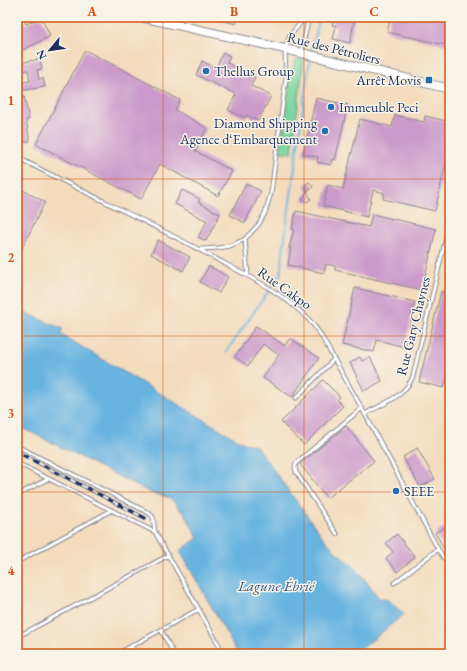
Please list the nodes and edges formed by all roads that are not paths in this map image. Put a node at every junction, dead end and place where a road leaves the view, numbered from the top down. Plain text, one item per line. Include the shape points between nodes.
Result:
1 (141, 17) edge
2 (304, 17) edge
3 (309, 17) edge
4 (285, 49) junction
5 (302, 53) junction
6 (450, 89) edge
7 (17, 157) edge
8 (450, 221) edge
9 (245, 239) junction
10 (199, 249) junction
11 (248, 276) junction
12 (334, 359) junction
13 (296, 398) dead end
14 (362, 408) junction
15 (365, 414) junction
16 (17, 446) edge
17 (17, 464) edge
18 (48, 478) junction
19 (17, 495) edge
20 (112, 510) junction
21 (155, 532) junction
22 (337, 534) dead end
23 (438, 550) junction
24 (169, 555) junction
25 (17, 562) edge
26 (450, 564) edge
27 (394, 583) dead end
28 (199, 609) junction
29 (160, 630) junction
30 (17, 637) edge
31 (17, 645) edge
32 (131, 646) junction
33 (22, 654) edge
34 (117, 654) edge
35 (135, 654) edge
36 (174, 654) edge
37 (224, 654) edge

1 - 4 street, Rue des Pétroliers
2 - 4 lane via 290,36
3 - 5 lane
4 - 5 street, Rue des Pétroliers
4 - 9 lane via 286,78 271,193 259,224
5 - 6 street, Rue des Pétroliers
7 - 10 lane, Rue Cakpo
8 - 15 lane, Rue Gary Chaynes via 413,376 404,392
9 - 10 lane via 230,246
9 - 11 lane
10 - 11 lane, Rue Cakpo
11 - 12 lane, Rue Cakpo via 302,312 313,323
12 - 13 lane
12 - 14 lane, Rue Cakpo
14 - 15 lane, Rue Cakpo
14 - 22 lane via 296,463 295,467
15 - 23 lane, Rue Cakpo
16 - 21 lane via 149,514 154,520
17 - 18 lane
18 - 19 lane
18 - 20 lane
20 - 21 lane
20 - 25 lane
21 - 24 lane
23 - 26 lane, Rue Cakpo
23 - 27 lane
24 - 28 lane
24 - 30 lane
28 - 29 lane
28 - 37 lane
29 - 32 lane
29 - 36 lane
31 - 33 lane
32 - 34 lane
32 - 35 lane

